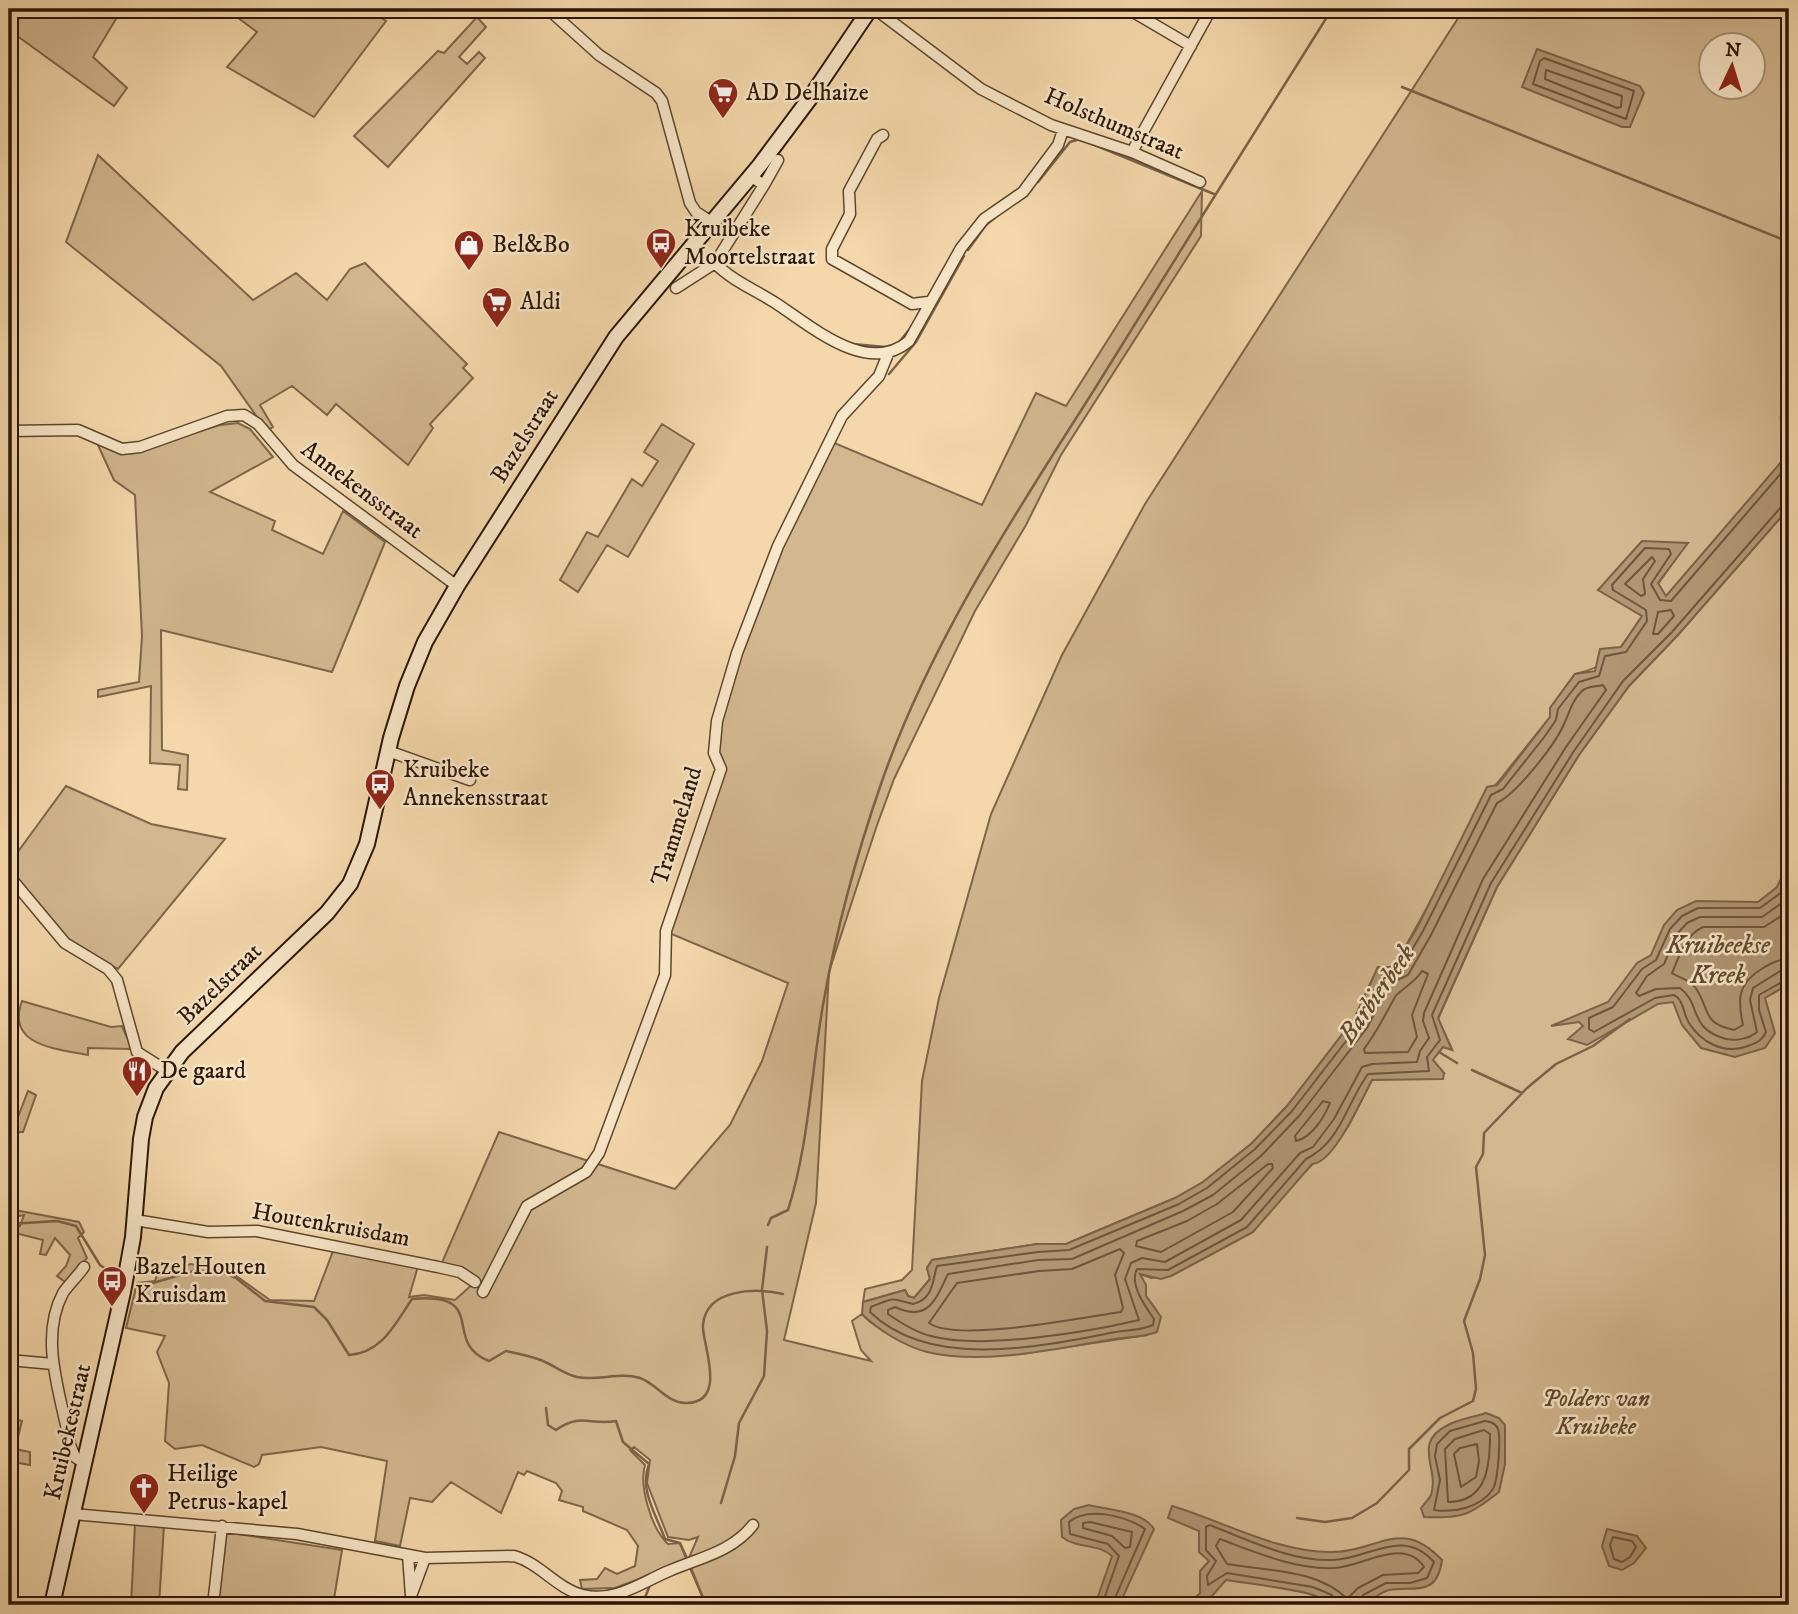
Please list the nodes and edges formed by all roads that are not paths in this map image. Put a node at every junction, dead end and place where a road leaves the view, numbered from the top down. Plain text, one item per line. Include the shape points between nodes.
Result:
1 (548, 9) edge
2 (870, 9) edge
3 (875, 9) edge
4 (1128, 9) edge
5 (1211, 9) edge
6 (1191, 46) junction
7 (1063, 130) junction
8 (883, 135) dead end
9 (1132, 152) junction
10 (778, 160) dead end
11 (750, 176) junction
12 (1200, 182) dead end
13 (764, 185) junction
14 (711, 222) junction
15 (715, 264) junction
16 (676, 288) dead end
17 (928, 302) junction
18 (888, 354) junction
19 (9, 431) edge
20 (457, 586) junction
21 (388, 751) junction
22 (470, 780) dead end
23 (9, 876) edge
24 (167, 1071) junction
25 (135, 1220) junction
26 (84, 1267) dead end
27 (127, 1268) joint
28 (475, 1282) dead end
29 (482, 1292) dead end
30 (9, 1360) edge
31 (53, 1364) junction
32 (84, 1463) junction
33 (73, 1514) junction
34 (753, 1525) dead end
35 (222, 1526) junction
36 (408, 1555) junction
37 (425, 1558) junction
38 (410, 1601) edge
39 (52, 1605) edge
40 (212, 1605) edge

1 - 14 street via 599,55 656,93 690,202
2 - 11 main road, Bazelstraat
3 - 7 street, Holsthumstraat via 981,89
4 - 6 street
5 - 6 street
6 - 9 street
7 - 9 street, Holsthumstraat
7 - 17 street, Trammeland via 1058,145 1023,192 975,229
8 - 17 street via 849,191 850,214 832,249 832,259 912,304
9 - 12 street, Holsthumstraat
10 - 13 street
11 - 13 street
11 - 14 main road, Bazelstraat
13 - 15 street
14 - 20 main road, Bazelstraat via 616,337
15 - 16 street
15 - 18 street via 830,340
17 - 18 street, Trammeland via 909,341
18 - 29 street, Trammeland via 883,370 834,430 778,545 737,653 718,721 714,753 721,769 666,931 665,975 599,1153 586,1172 527,1206
19 - 20 street, Annekensstraat via 78,430 122,449 227,416 244,415 258,424 293,465
20 - 21 main road, Bazelstraat via 425,642
21 - 22 street
21 - 24 main road, Bazelstraat via 367,844 338,902
23 - 24 street via 65,943 108,969 117,980 137,1052
24 - 25 main road, Bazelstraat via 145,1117
25 - 27 main road, Bazelstraat
25 - 28 street, Houtenkruisdam via 208,1232 257,1231 438,1267 471,1276
26 - 31 street via 64,1293 55,1318
27 - 32 main road, Kruibekestraat
30 - 31 street
31 - 32 street via 70,1445
32 - 33 main road, Kruibekestraat
33 - 35 street
33 - 39 main road, Kruibekestraat
34 - 37 street via 723,1550 605,1596 573,1592 514,1556
35 - 36 street via 324,1538
35 - 40 street
36 - 37 street
36 - 38 street
37 - 38 street

